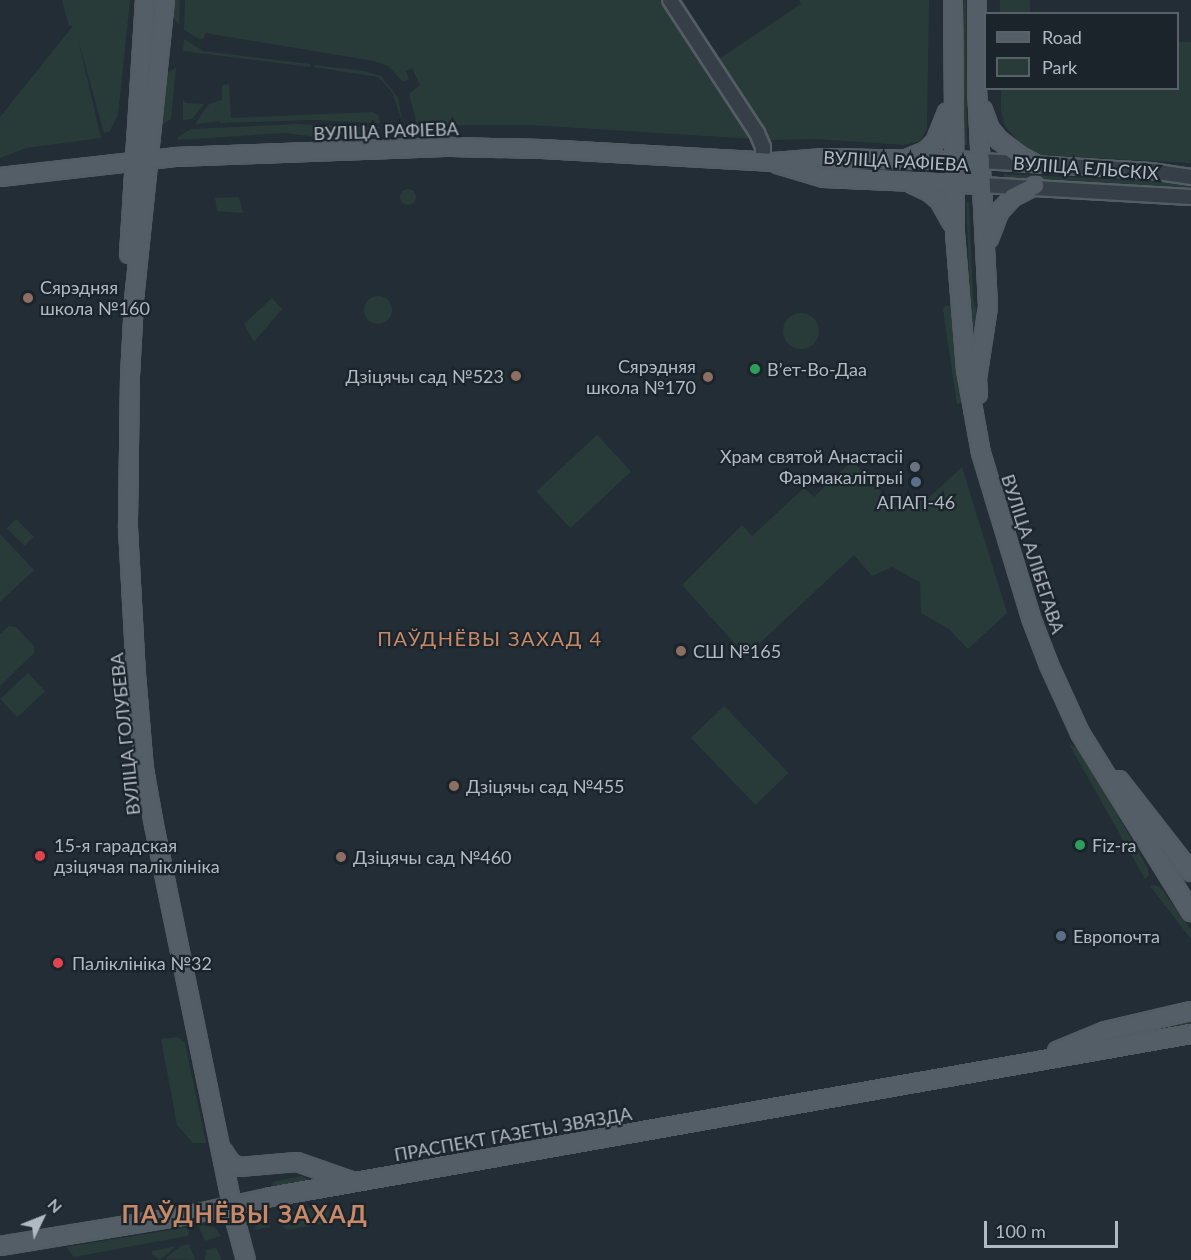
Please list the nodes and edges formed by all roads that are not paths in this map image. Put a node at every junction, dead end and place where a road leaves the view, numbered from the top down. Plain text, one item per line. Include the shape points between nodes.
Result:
1 (146, 0) edge
2 (165, 0) edge
3 (670, 0) edge
4 (953, 0) edge
5 (977, 0) edge
6 (952, 87) junction
7 (977, 89) junction
8 (151, 159) junction
9 (134, 160) junction
10 (902, 160) junction
11 (981, 161) junction
12 (768, 162) junction
13 (1034, 163) junction
14 (953, 172) junction
15 (0, 177) edge
16 (1191, 177) edge
17 (900, 181) junction
18 (982, 185) junction
19 (1035, 186) junction
20 (1191, 197) edge
21 (955, 233) junction
22 (985, 255) junction
23 (134, 302) junction
24 (1191, 872) edge
25 (1191, 912) edge
26 (1191, 1011) edge
27 (1191, 1034) edge
28 (1033, 1061) junction
29 (221, 1146) junction
30 (355, 1183) junction
31 (232, 1206) junction
32 (0, 1246) edge
33 (246, 1260) edge

1 - 9 main road, ВУЛІЦА ГОЛУБЕВА
2 - 8 main road, ВУЛІЦА ГОЛУБЕВА
3 - 12 street via 757,134
4 - 6 main road
5 - 7 main road
6 - 10 main road via 935,142 917,156
6 - 14 main road, ВУЛІЦА АЛІБЕГАВА
7 - 11 main road, ВУЛІЦА АЛІБЕГАВА
7 - 13 main road via 985,118 999,140
8 - 9 main road, ВУЛІЦА РАФІЕВА
8 - 12 main road, ВУЛІЦА РАФІЕВА via 452,147
8 - 23 main road, ВУЛІЦА ГОЛУБЕВА
9 - 15 main road, ВУЛІЦА РАФІЕВА
9 - 23 main road, ВУЛІЦА ГОЛУБЕВА via 129,258
10 - 12 main road, ВУЛІЦА РАФІЕВА via 823,158
10 - 14 main road, ВУЛІЦА РАФІЕВА
11 - 13 street, ВУЛІЦА ЕЛЬСКІХ
11 - 14 main road, ВУЛІЦА РАФІЕВА
11 - 18 main road, ВУЛІЦА АЛІБЕГАВА
12 - 17 main road, ВУЛІЦА РАФІЕВА via 824,178
13 - 16 street, ВУЛІЦА ЕЛЬСКІХ
14 - 17 main road, ВУЛІЦА РАФІЕВА
14 - 18 main road, ВУЛІЦА РАФІЕВА
14 - 21 main road, ВУЛІЦА АЛІБЕГАВА
17 - 21 main road via 935,196 948,213
18 - 19 street, ВУЛІЦА ЕЛЬСКІХ
18 - 22 main road, ВУЛІЦА АЛІБЕГАВА
19 - 20 street, ВУЛІЦА ЕЛЬСКІХ
19 - 22 main road via 1013,197 1000,211
21 - 25 main road, ВУЛІЦА АЛІБЕГАВА via 972,412 1031,618 1080,733
22 - 24 main road, ВУЛІЦА АЛІБЕГАВА via 988,307 977,379 979,402 1011,523 1045,626 1067,684 1117,777
23 - 29 main road, ВУЛІЦА ГОЛУБЕВА via 128,528 140,730 154,825
26 - 28 main road, ПРАСПЕКТ ГАЗЕТЫ ЗВЯЗДА via 1105,1031
27 - 28 main road, ПРАСПЕКТ ГАЗЕТЫ ЗВЯЗДА
28 - 30 main road, ПРАСПЕКТ ГАЗЕТЫ ЗВЯЗДА
29 - 30 main road via 228,1159 239,1167 297,1162
29 - 31 main road, ВУЛІЦА ГОЛУБЕВА
30 - 31 main road, ПРАСПЕКТ ГАЗЕТЫ ЗВЯЗДА
31 - 32 main road, ПРАСПЕКТ ГАЗЕТЫ ЗВЯЗДА
31 - 33 main road, ВУЛІЦА ГОЛУБЕВА

